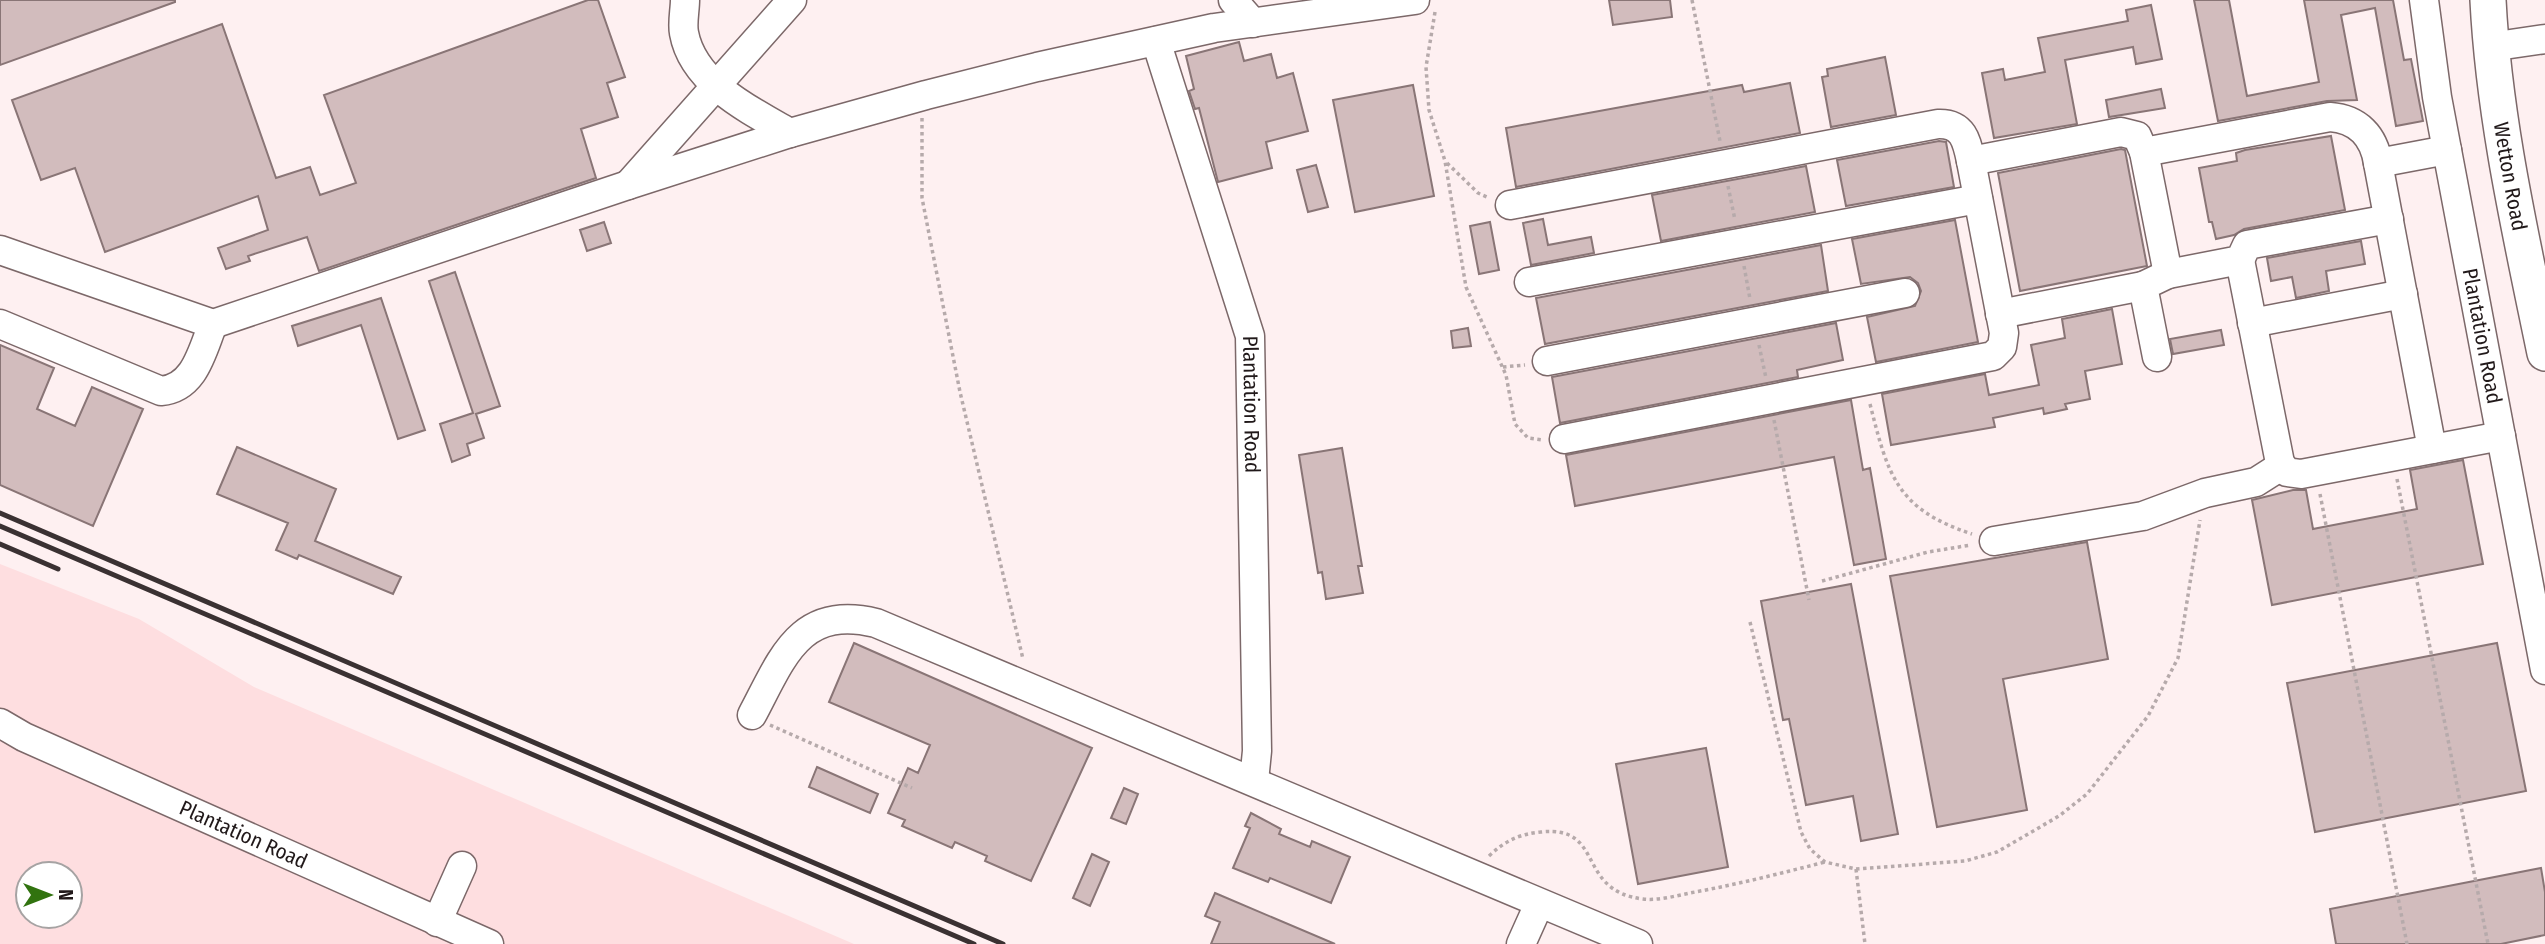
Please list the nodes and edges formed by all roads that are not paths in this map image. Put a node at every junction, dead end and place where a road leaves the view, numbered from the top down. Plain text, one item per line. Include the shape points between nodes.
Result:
1 (678, 0) edge
2 (685, 0) edge
3 (792, 0) edge
4 (1233, 0) edge
5 (1415, 0) edge
6 (2424, 0) edge
7 (2488, 0) edge
8 (1291, 9) edge
9 (1253, 23) junction
10 (684, 34) junction
11 (2545, 39) edge
12 (1156, 41) junction
13 (2490, 47) junction
14 (717, 84) junction
15 (790, 133) junction
16 (2447, 150) junction
17 (2144, 152) junction
18 (1971, 161) junction
19 (2378, 163) junction
20 (628, 184) junction
21 (1978, 199) junction
22 (1510, 205) road end
23 (2389, 219) junction
24 (0, 250) edge
25 (2240, 260) junction
26 (2156, 280) junction
27 (1529, 282) dead end
28 (1905, 293) dead end
29 (2403, 293) junction
30 (2000, 314) junction
31 (2252, 323) junction
32 (0, 324) edge
33 (213, 324) junction
34 (2545, 353) edge
35 (2157, 357) dead end
36 (1547, 361) dead end
37 (2501, 436) junction
38 (1564, 439) road end
39 (2432, 449) junction
40 (2281, 466) junction
41 (1994, 541) road end
42 (2545, 670) edge
43 (752, 715) road end
44 (0, 723) edge
45 (1254, 781) junction
46 (462, 866) dead end
47 (1539, 904) junction
48 (437, 922) junction
49 (489, 944) edge
50 (1521, 944) edge
51 (1638, 944) edge

1 - 10 street
2 - 10 street
3 - 14 street
4 - 9 street
5 - 8 street
6 - 16 street, Plantation Road
7 - 13 main road, Wetton Road
8 - 9 street
9 - 12 street
10 - 14 street via 693,56
11 - 13 street
12 - 15 street via 926,95
12 - 45 street, Plantation Road via 1250,336
13 - 34 main road, Wetton Road
14 - 15 street via 730,97
14 - 20 street
15 - 20 street
16 - 19 street
16 - 37 street, Plantation Road
17 - 18 street via 2137,136 2122,132
17 - 19 street via 2330,117 2349,120 2365,132
17 - 26 street
18 - 21 street
18 - 22 street via 1964,134 1953,125 1938,124
19 - 23 street
20 - 33 street
21 - 27 street
21 - 30 street
23 - 25 street via 2247,245
23 - 29 street
24 - 33 street
25 - 26 street
25 - 31 street
26 - 30 street
26 - 35 street
28 - 36 street
29 - 31 street
29 - 39 street
30 - 38 street via 2004,337 1993,356
31 - 40 street
32 - 33 street via 161,391 177,387 191,375
37 - 39 street
37 - 42 street, Plantation Road
39 - 40 street via 2292,474
40 - 41 street via 2256,482 2205,493 2143,516
43 - 45 street via 792,643 814,626 839,619 876,623
44 - 48 street, Plantation Road
45 - 47 street
46 - 48 street
47 - 50 street
47 - 51 street
48 - 49 street, Plantation Road

